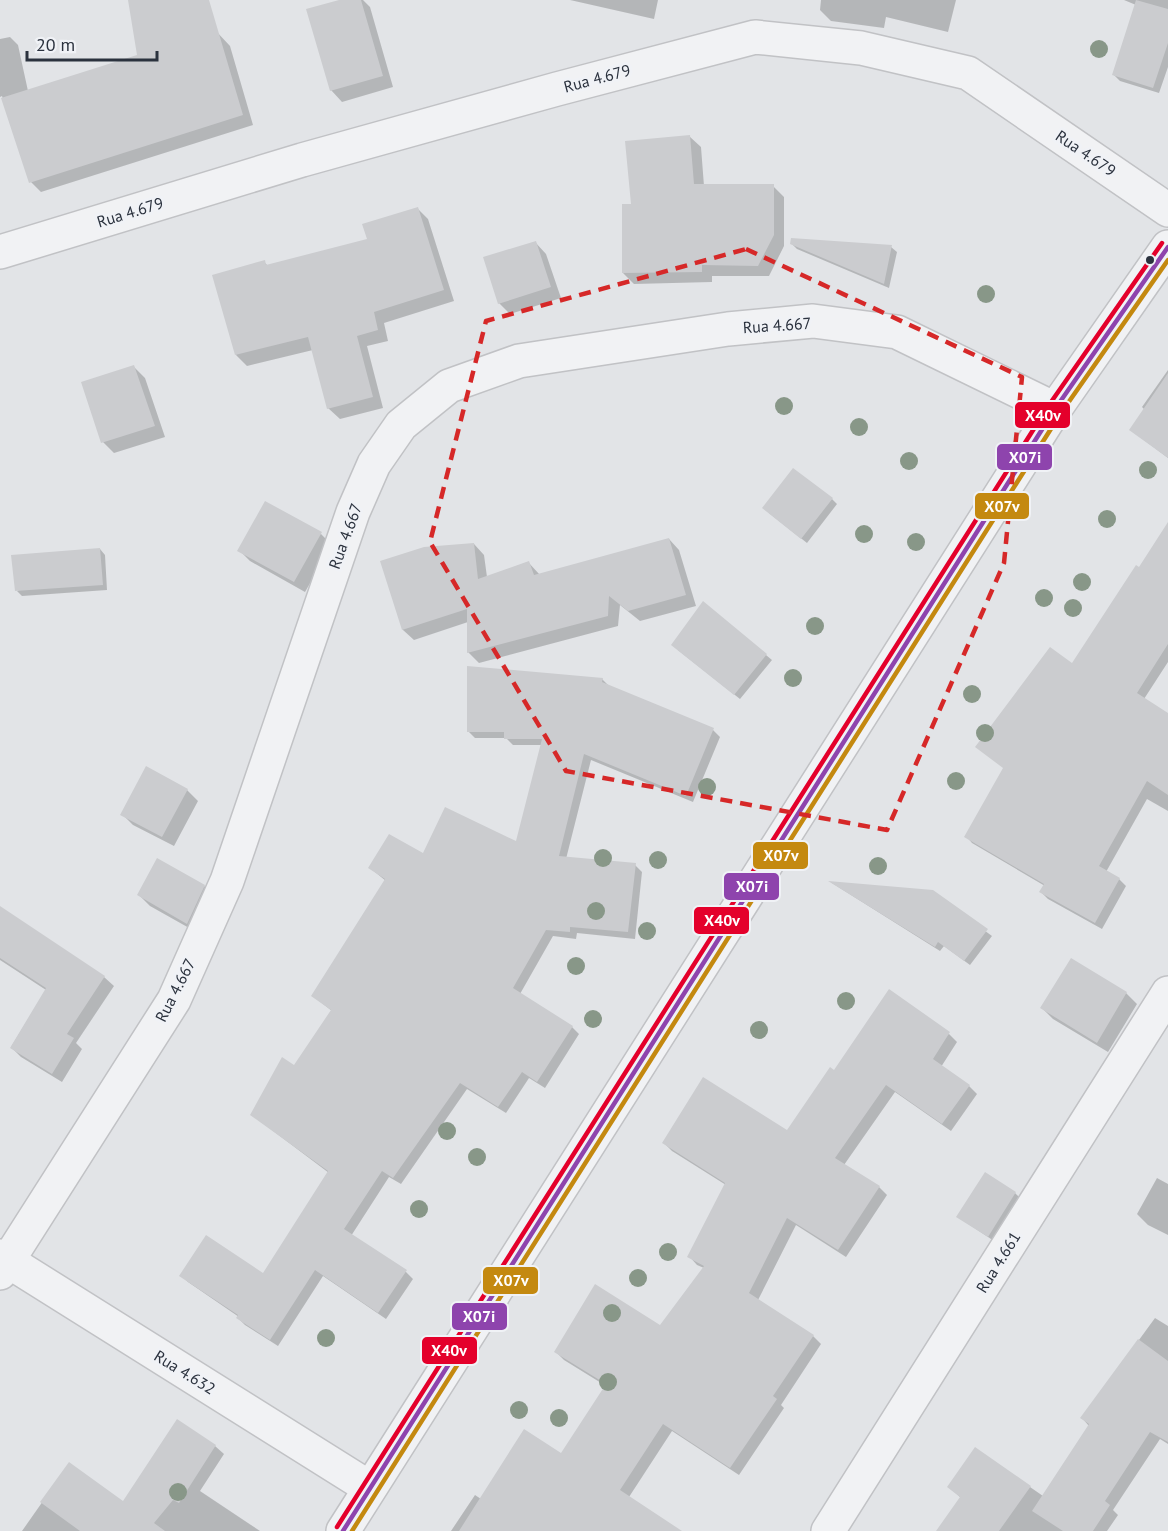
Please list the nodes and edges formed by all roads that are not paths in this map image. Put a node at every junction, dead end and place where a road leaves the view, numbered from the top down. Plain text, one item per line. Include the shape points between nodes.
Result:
1 (1168, 210) edge
2 (1168, 247) edge
3 (0, 252) edge
4 (1055, 409) junction
5 (1168, 993) edge
6 (3, 1263) edge
7 (370, 1488) junction
8 (343, 1531) edge
9 (828, 1531) edge

1 - 3 street, Rua 4.679 via 968,73 861,48 755,37 302,160
2 - 4 street
4 - 6 street, Rua 4.667 via 897,332 813,321 728,328 519,361 448,386 401,425 374,464 357,502 227,882 174,1000
4 - 7 street
5 - 9 street, Rua 4.661
6 - 7 street, Rua 4.632
7 - 8 street

